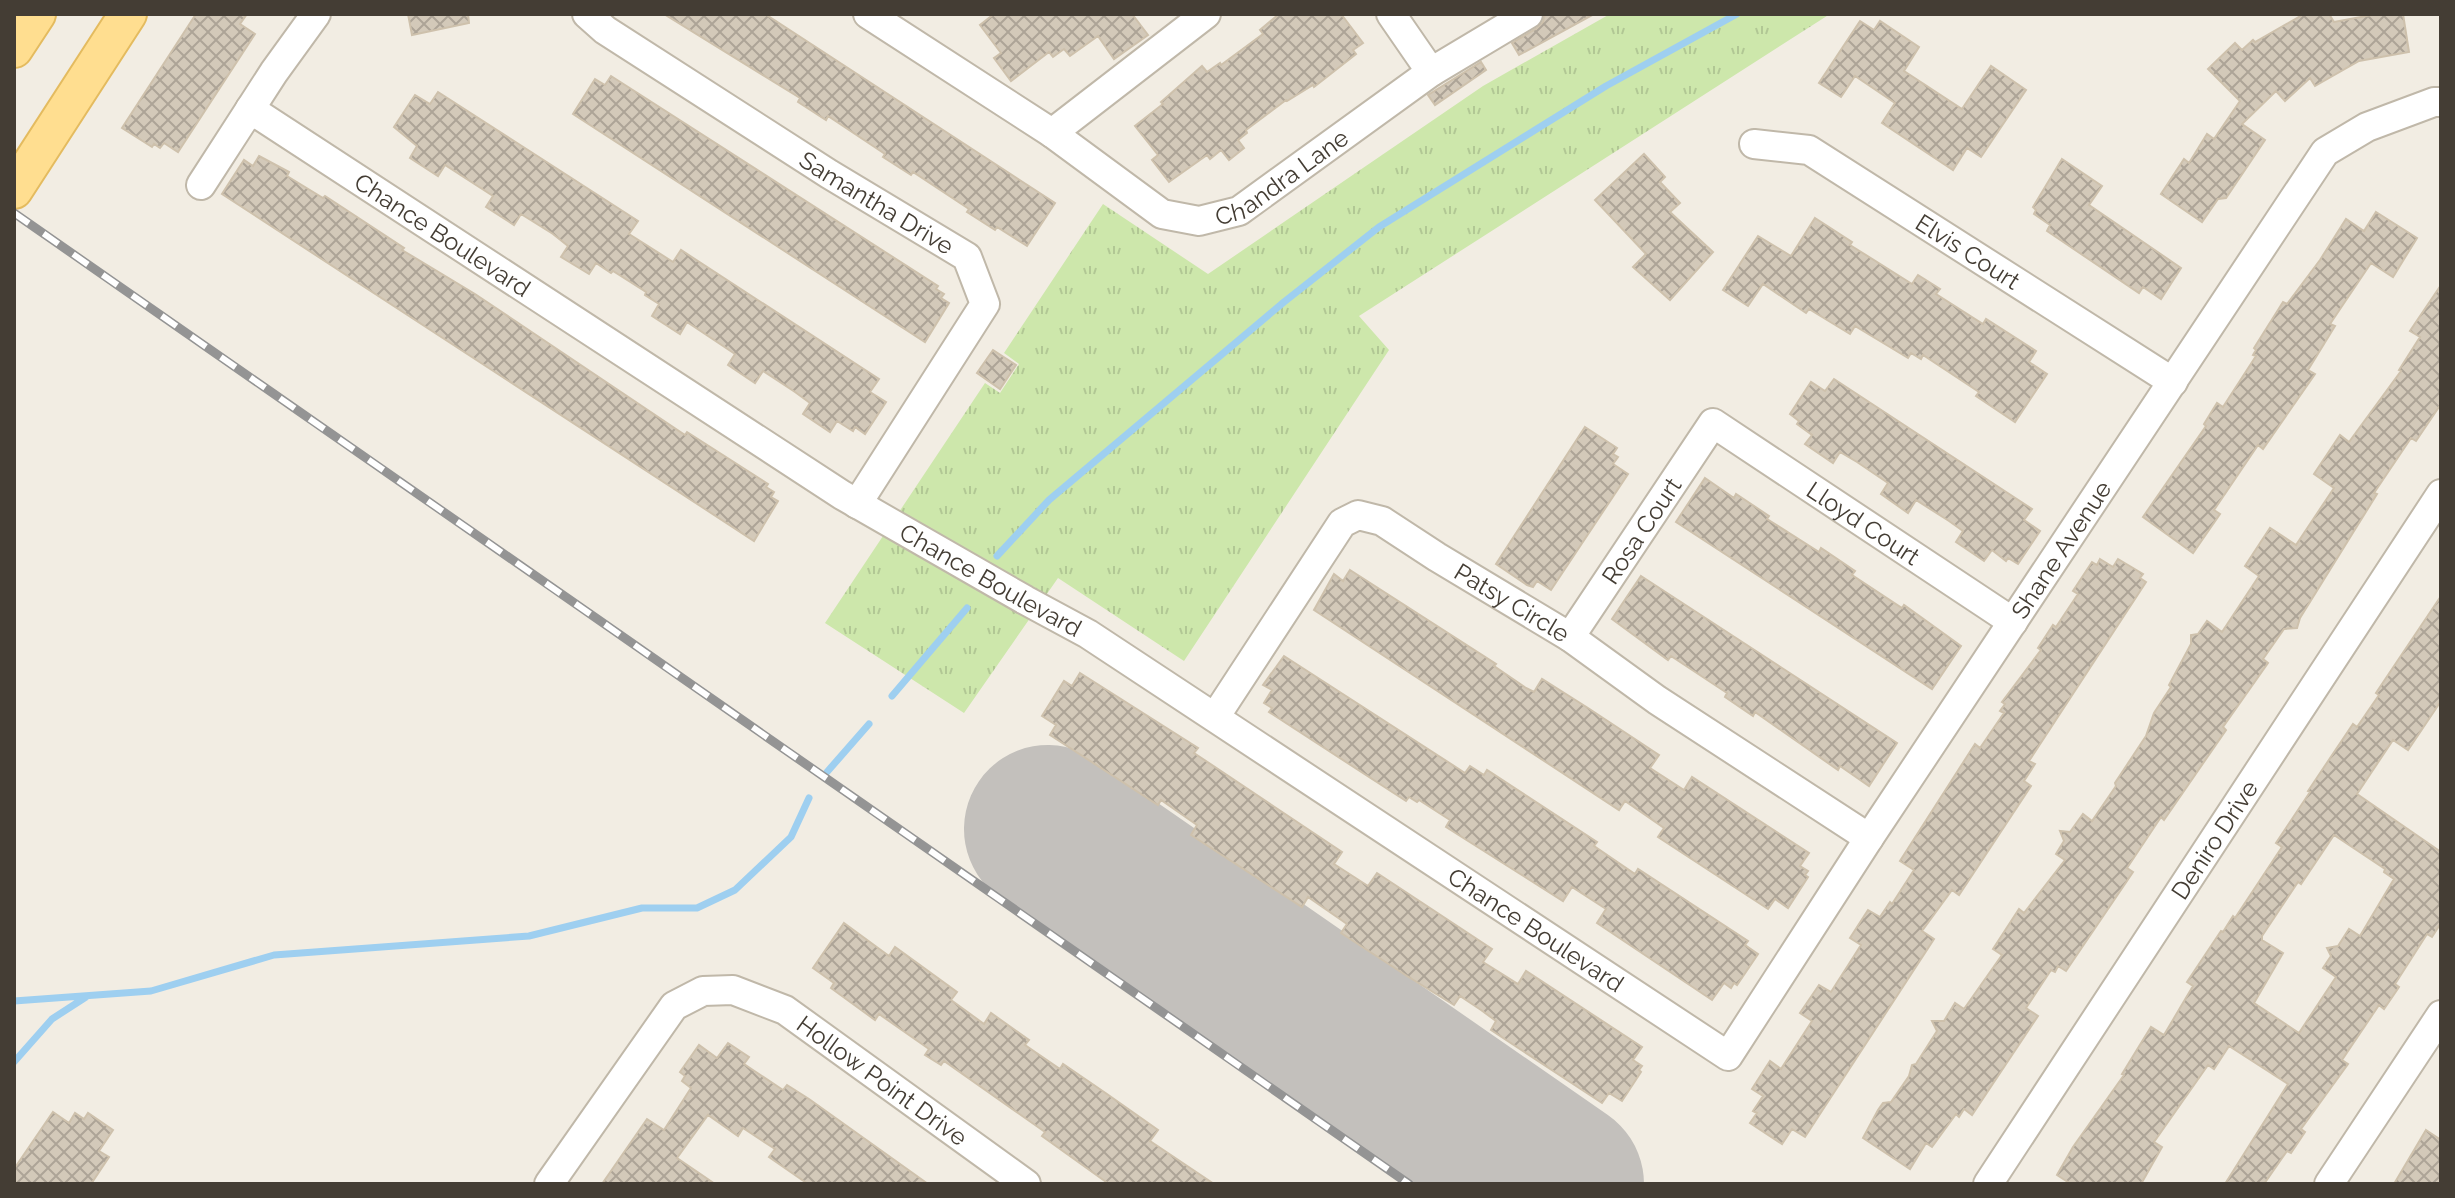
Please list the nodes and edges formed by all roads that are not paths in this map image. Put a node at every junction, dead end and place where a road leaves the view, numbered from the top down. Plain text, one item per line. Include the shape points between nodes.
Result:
1 (37, 14) edge
2 (128, 14) edge
3 (316, 14) edge
4 (587, 14) edge
5 (868, 14) edge
6 (1206, 14) edge
7 (1391, 14) edge
8 (1528, 14) edge
9 (896, 22) edge
10 (14, 49) edge
11 (1431, 72) junction
12 (2441, 102) edge
13 (250, 109) junction
14 (1052, 133) junction
15 (1754, 144) dead end
16 (201, 185) dead end
17 (14, 190) edge
18 (2173, 382) junction
19 (1713, 423) joint
20 (2441, 494) edge
21 (857, 504) junction
22 (2013, 622) junction
23 (1570, 637) junction
24 (1215, 717) junction
25 (1869, 838) junction
26 (2441, 1015) edge
27 (1728, 1056) joint
28 (549, 1184) edge
29 (1026, 1184) edge
30 (1988, 1184) edge
31 (2329, 1184) edge

1 - 10 main road
2 - 17 main road
3 - 13 street
4 - 21 street, Samantha Drive via 644,56 967,257 985,304
5 - 9 street, Chandra Lane
6 - 14 street
7 - 11 street
8 - 11 street, Chandra Lane
9 - 14 street, Chandra Lane
11 - 14 street, Chandra Lane via 1239,211 1199,221 1162,214
12 - 18 street, Shane Avenue via 2367,127 2325,152
13 - 16 street
13 - 21 street, Chance Boulevard
15 - 18 street, Elvis Court via 1809,150
18 - 22 street, Shane Avenue
19 - 22 street, Lloyd Court
19 - 23 street, Rosa Court
20 - 30 street, Deniro Drive
21 - 24 street, Chance Boulevard via 1088,634
22 - 25 street, Shane Avenue
23 - 24 street, Patsy Circle via 1382,521 1358,515 1342,523
23 - 25 street, Patsy Circle
24 - 27 street, Chance Boulevard
25 - 27 street, Shane Avenue
26 - 31 street
28 - 29 street, Hollow Point Drive via 674,1006 703,991 733,990 785,1010

